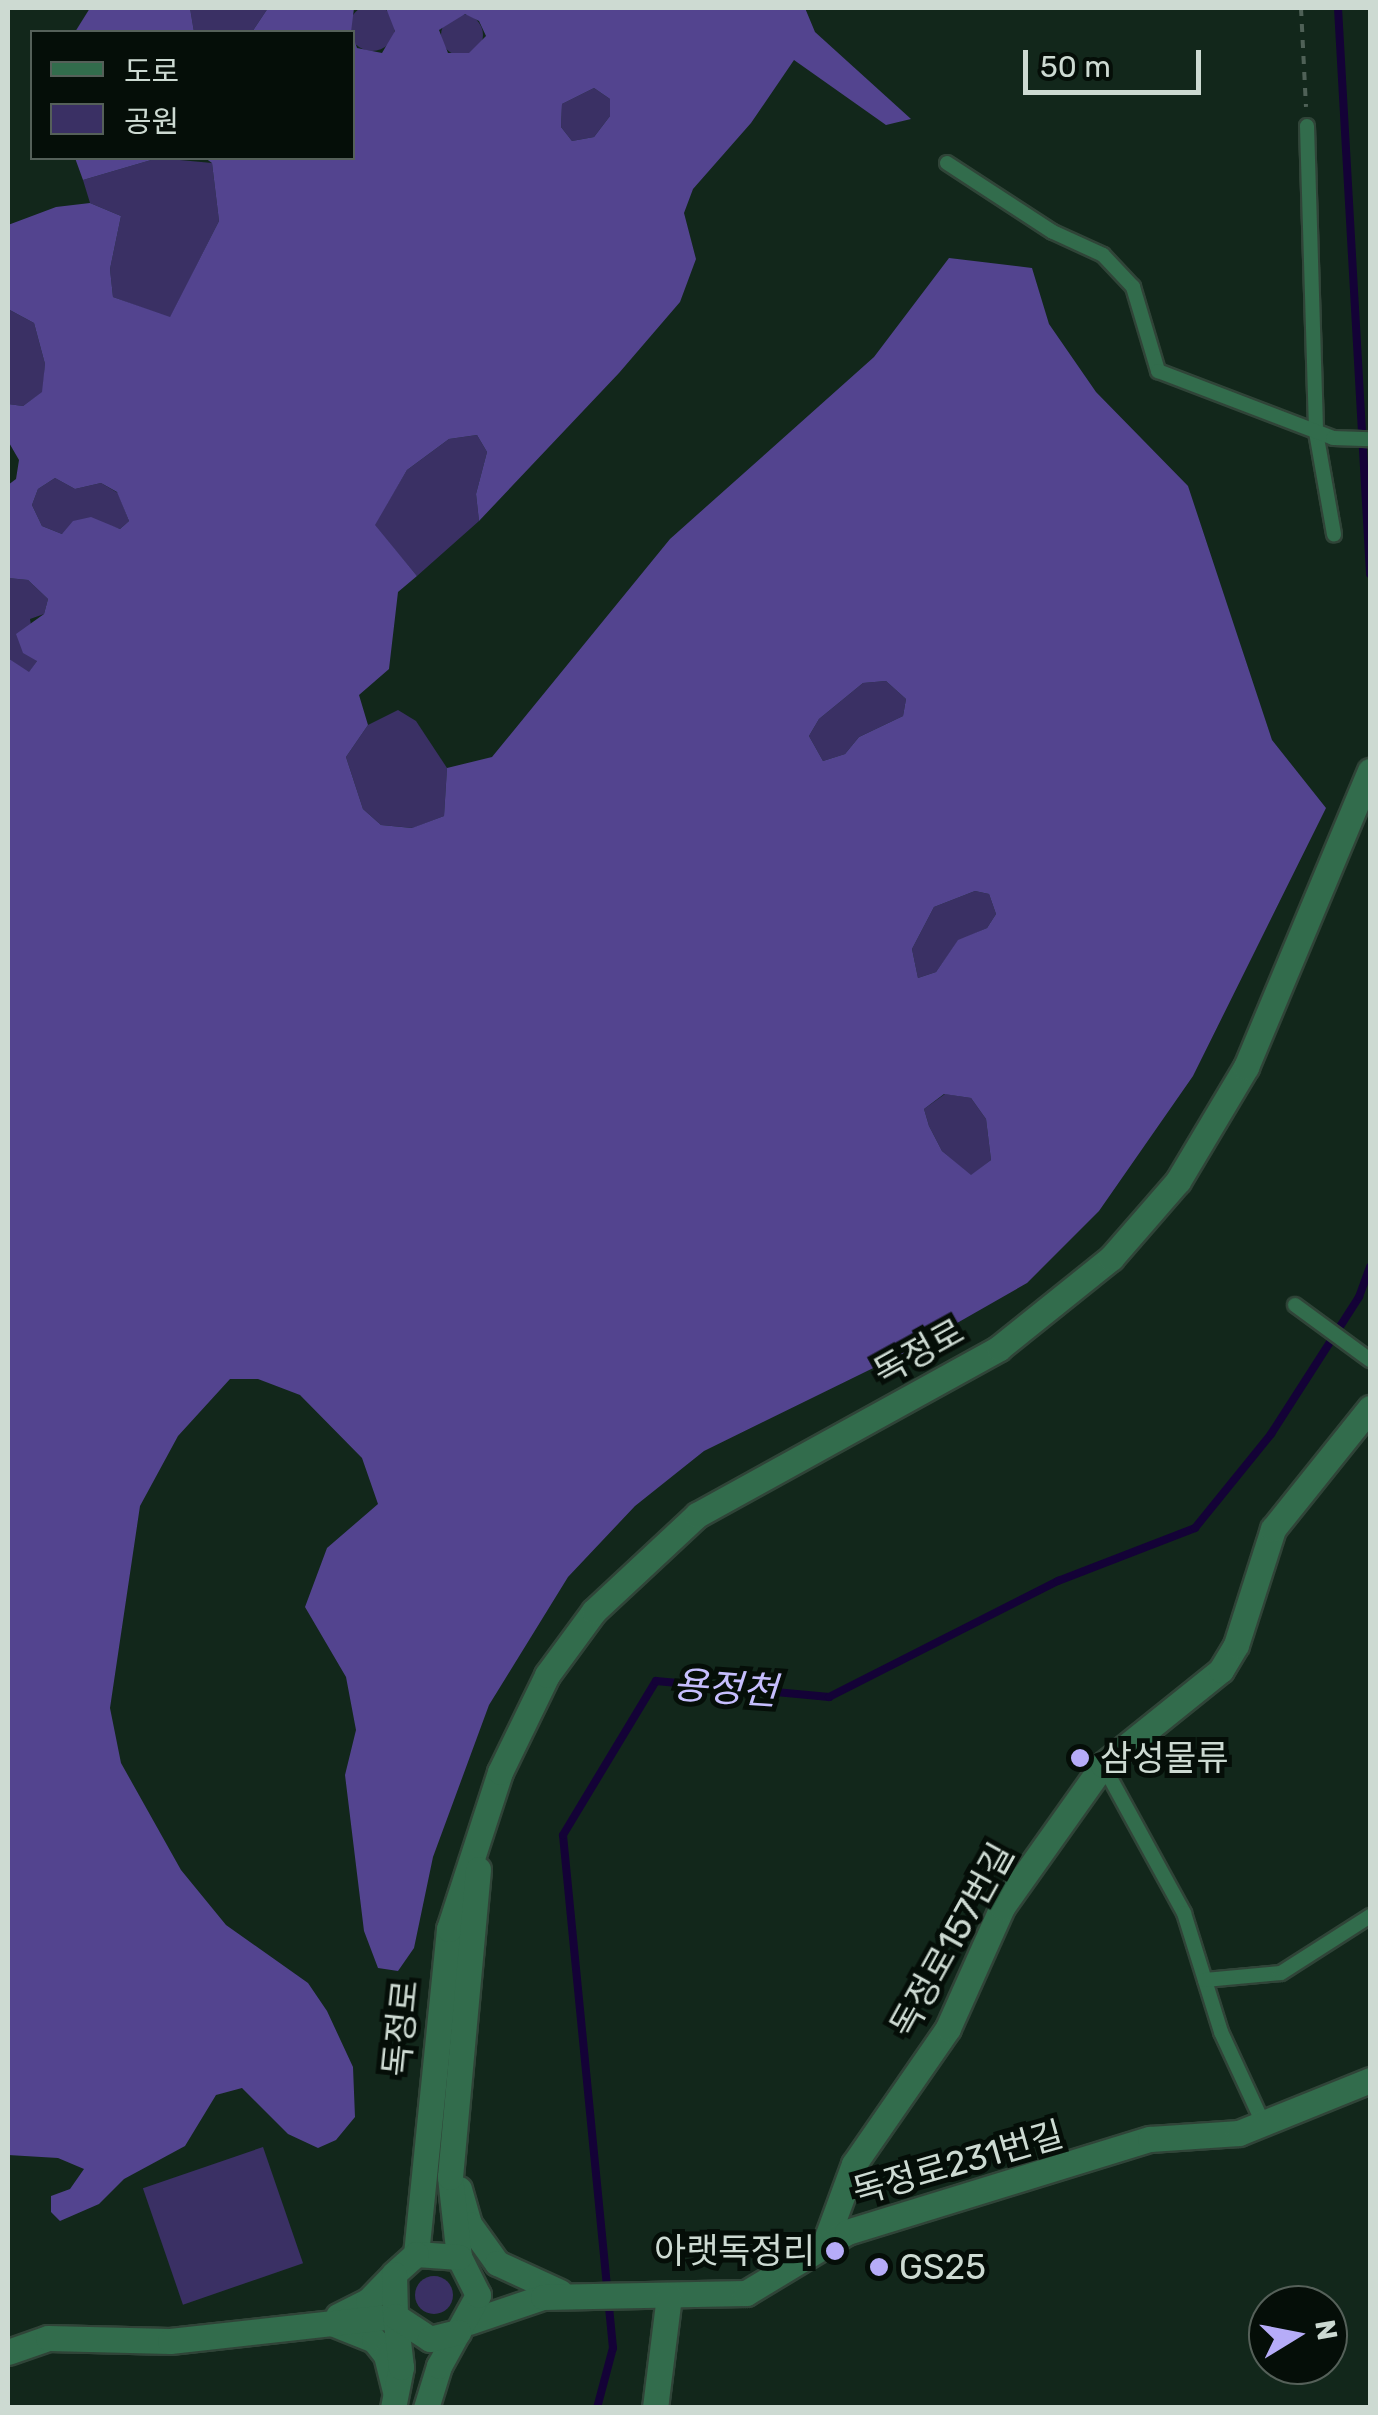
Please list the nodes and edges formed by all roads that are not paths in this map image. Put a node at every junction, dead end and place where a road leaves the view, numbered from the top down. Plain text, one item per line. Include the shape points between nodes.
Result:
1 (1307, 126) road end
2 (948, 163) dead end
3 (1316, 432) junction
4 (1370, 439) edge
5 (1334, 534) dead end
6 (1370, 771) edge
7 (1295, 1305) dead end
8 (1370, 1360) edge
9 (1370, 1408) edge
10 (1103, 1764) junction
11 (486, 1815) junction
12 (1370, 1916) edge
13 (1205, 1980) junction
14 (1370, 2080) edge
15 (1262, 2123) junction
16 (452, 2137) junction
17 (826, 2240) junction
18 (416, 2254) junction
19 (464, 2262) junction
20 (394, 2274) junction
21 (570, 2294) junction
22 (669, 2296) junction
23 (395, 2316) junction
24 (319, 2322) junction
25 (463, 2327) junction
26 (8, 2352) edge
27 (395, 2402) edge
28 (426, 2408) edge
29 (655, 2408) edge

1 - 3 lane
2 - 3 lane via 1054,232 1103,255 1133,287 1158,371
3 - 4 lane
3 - 5 lane
6 - 11 street, 독정로 via 1224,1108 1178,1182 1111,1258 999,1348 758,1477 664,1543 594,1611 546,1675
7 - 8 lane
9 - 10 street, 독정로157번길 via 1273,1529 1236,1646 1221,1670
10 - 13 lane via 1184,1913
10 - 17 street, 독정로157번길 via 1002,1908 948,2028 854,2164
11 - 16 street, 독정로
11 - 18 street, 독정로 via 444,1961
12 - 13 lane via 1281,1973
13 - 15 lane
14 - 15 street, 독정로231번길
15 - 17 street, 독정로231번길 via 1228,2134 1150,2139
16 - 19 street, 독정로 via 449,2208
16 - 21 street via 460,2197 482,2246 516,2277
17 - 22 street, 독정로231번길 via 746,2292
18 - 19 street
18 - 20 street
19 - 21 street via 510,2289
19 - 25 street via 478,2295
20 - 23 street
20 - 24 street via 368,2301
21 - 22 street, 독정로231번길
21 - 25 street via 520,2302
22 - 29 street
23 - 24 street
23 - 25 street via 430,2339
23 - 27 street via 401,2367
24 - 26 street via 170,2341 48,2338
24 - 27 street via 346,2325 374,2340 392,2369
25 - 28 street

